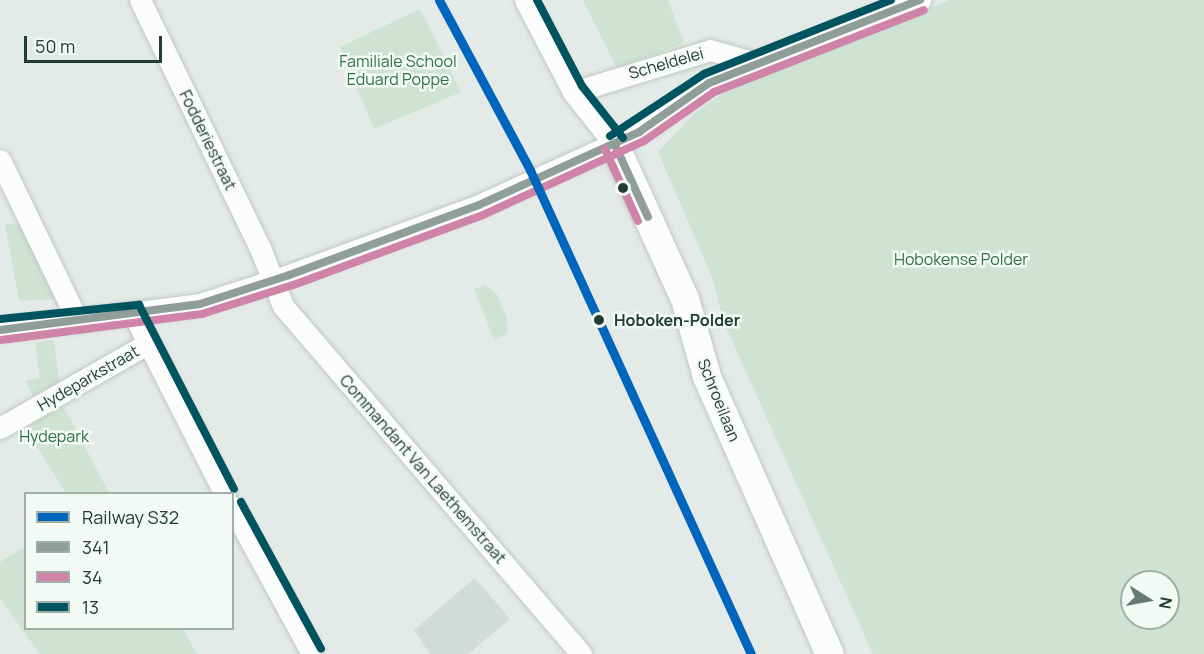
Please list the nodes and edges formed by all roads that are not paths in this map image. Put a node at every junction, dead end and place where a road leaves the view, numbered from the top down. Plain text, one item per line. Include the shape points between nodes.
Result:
1 (140, 0) edge
2 (525, 0) edge
3 (920, 0) edge
4 (759, 64) junction
5 (573, 92) junction
6 (615, 145) junction
7 (0, 160) edge
8 (271, 281) junction
9 (133, 313) junction
10 (78, 321) junction
11 (0, 330) edge
12 (145, 345) junction
13 (0, 428) edge
14 (224, 492) edge
15 (234, 511) edge
16 (312, 654) edge
17 (581, 654) edge
18 (830, 654) edge

1 - 8 street, Fodderiestraat via 260,248
2 - 5 street
3 - 4 street, Scheldelei
4 - 5 street, Scheldelei via 710,50
4 - 6 street, Scheldelei via 709,83 656,123
5 - 6 street
6 - 8 street, Scheldelei via 479,205
6 - 18 street, Schroeilaan via 685,299 707,377
7 - 10 street
8 - 9 street, Scheldelei via 200,304
8 - 17 street, Commandant Van Laethemstraat via 283,306
9 - 10 street, Scheldelei
9 - 12 street
10 - 11 street, Scheldelei
12 - 13 street, Hydeparkstraat
12 - 14 street
15 - 16 street

